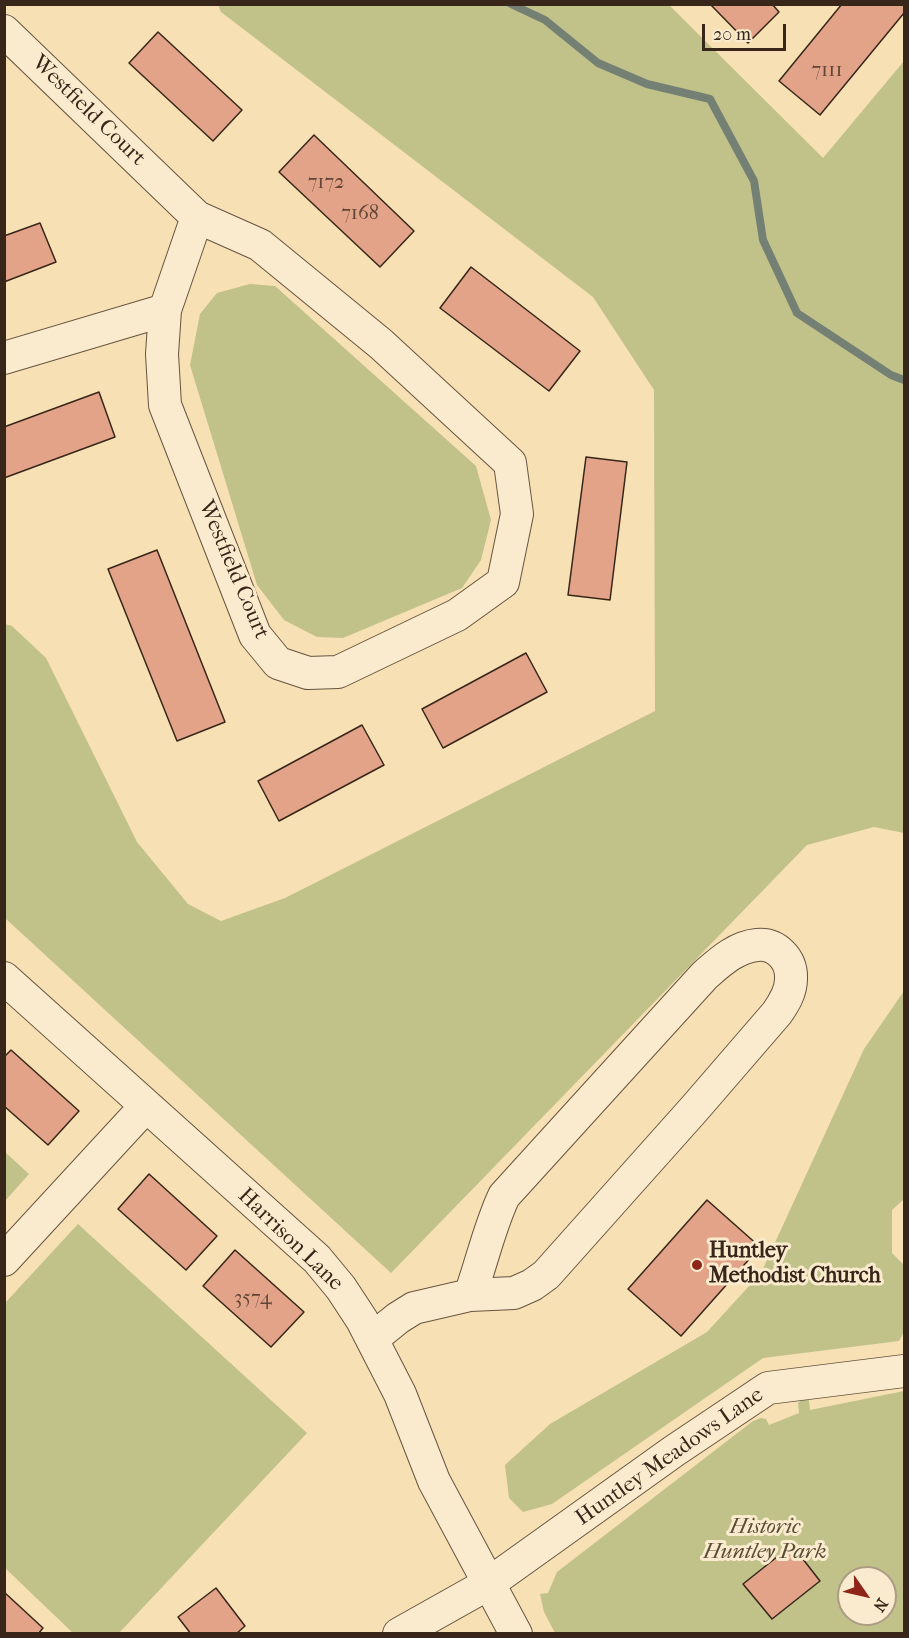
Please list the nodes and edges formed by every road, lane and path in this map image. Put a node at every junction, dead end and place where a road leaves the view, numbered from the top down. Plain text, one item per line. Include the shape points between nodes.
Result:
1 (4, 30) edge
2 (198, 217) junction
3 (165, 310) junction
4 (4, 358) edge
5 (4, 978) edge
6 (146, 1106) junction
7 (4, 1260) edge
8 (470, 1295) junction
9 (372, 1339) junction
10 (904, 1371) edge
11 (488, 1584) junction
12 (399, 1634) edge
13 (516, 1634) edge

1 - 2 street, Westfield Court
2 - 3 street, Westfield Court
2 - 3 street, Westfield Court via 260,245 381,344 510,463 517,514 503,582 457,615 338,672 308,673 278,663 255,635 165,405
3 - 4 street
5 - 6 street, Harrison Lane
6 - 7 street
6 - 9 street, Harrison Lane via 317,1260 341,1287
8 - 8 street via 514,1293 546,1275 777,1013 787,997 791,979 783,954 770,945 755,945 723,959 705,975 504,1196
8 - 9 street via 414,1308
9 - 11 street, Harrison Lane via 400,1394 434,1481
10 - 11 street, Huntley Meadows Lane via 768,1388
11 - 12 street, Huntley Meadows Lane
11 - 13 street, Harrison Lane

